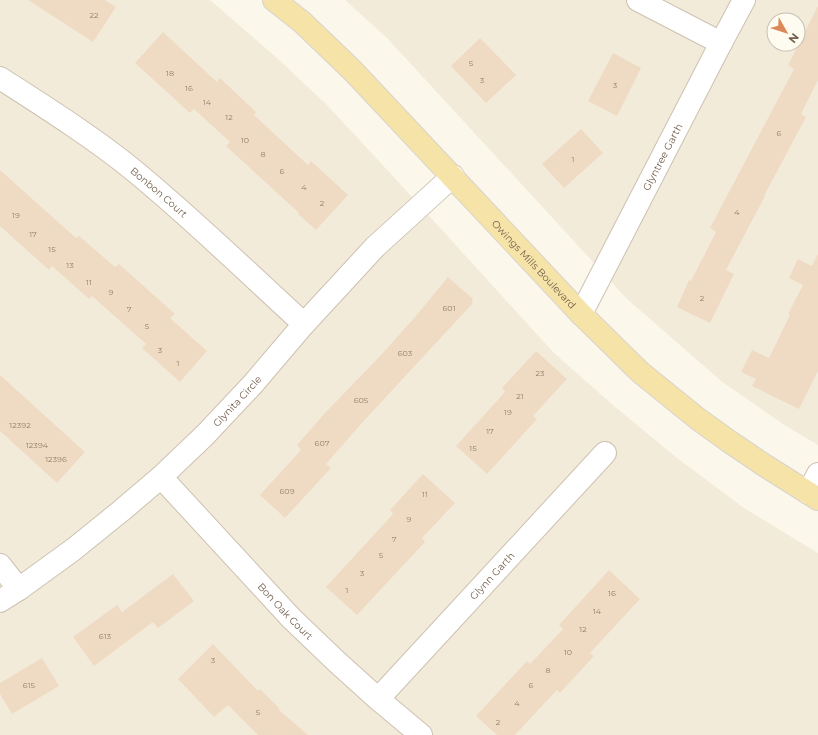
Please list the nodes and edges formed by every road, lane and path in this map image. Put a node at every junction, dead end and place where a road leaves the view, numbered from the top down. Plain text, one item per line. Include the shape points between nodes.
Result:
1 (274, 0) edge
2 (638, 0) edge
3 (744, 0) edge
4 (721, 43) junction
5 (0, 78) edge
6 (453, 176) junction
7 (581, 314) junction
8 (304, 324) junction
9 (605, 453) dead end
10 (818, 474) edge
11 (161, 477) junction
12 (813, 496) edge
13 (0, 565) edge
14 (19, 589) junction
15 (0, 601) edge
16 (378, 699) junction
17 (421, 735) edge

1 - 6 main road, Owings Mills Boulevard via 302,22 353,71
2 - 4 street
3 - 4 street, Glyntree Garth
4 - 7 street, Glyntree Garth
5 - 8 street, Bonbon Court via 69,122 132,169
6 - 7 main road, Owings Mills Boulevard
6 - 8 street, Glynita Circle via 375,247
7 - 12 main road, Owings Mills Boulevard via 640,372 698,419
8 - 11 street, Glynita Circle via 253,384
9 - 16 street, Glynn Garth
10 - 12 street
11 - 14 street, Glynita Circle via 74,549
11 - 16 street, Bon Oak Court via 291,618
13 - 14 street
14 - 15 street, Glynita Circle
16 - 17 street, Bon Oak Court

